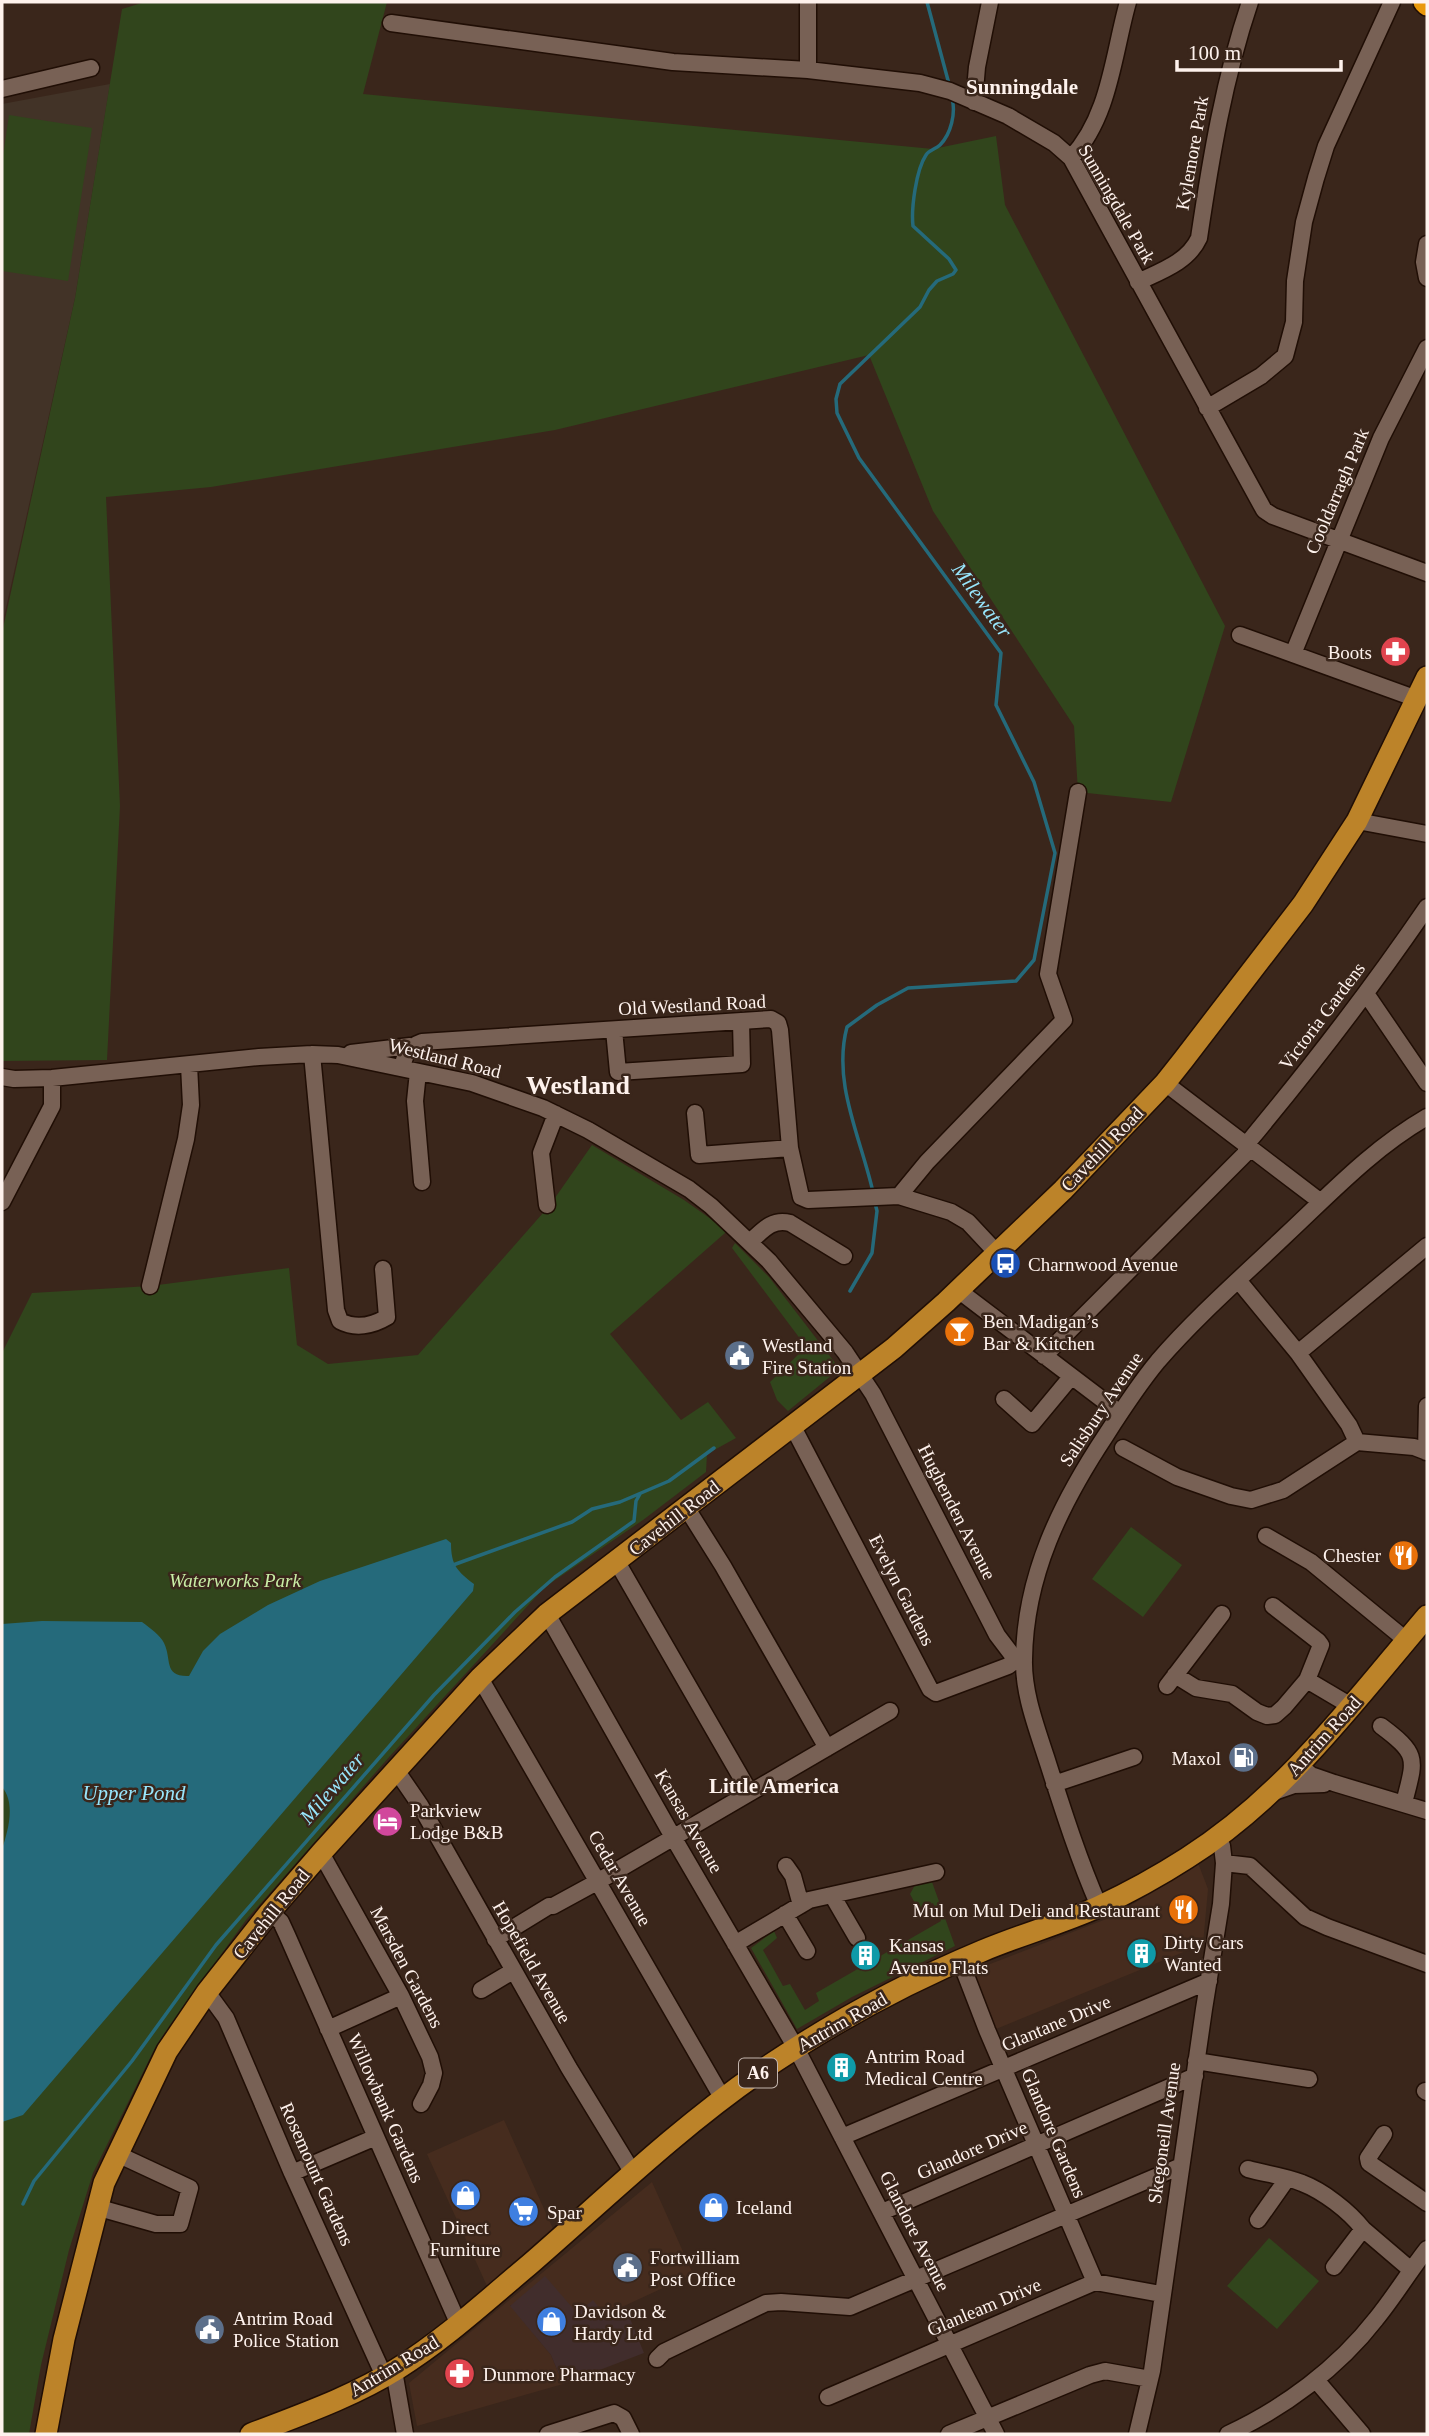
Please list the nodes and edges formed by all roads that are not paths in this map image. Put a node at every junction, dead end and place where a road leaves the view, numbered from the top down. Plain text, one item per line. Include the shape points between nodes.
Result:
1 (808, 2) edge
2 (990, 2) edge
3 (1128, 2) edge
4 (1250, 2) edge
5 (1392, 2) edge
6 (391, 23) dead end
7 (91, 68) dead end
8 (808, 70) junction
9 (2, 89) edge
10 (974, 102) junction
11 (1071, 158) junction
12 (1427, 244) edge
13 (1427, 278) edge
14 (1138, 282) junction
15 (1427, 348) edge
16 (1207, 408) junction
17 (1338, 541) junction
18 (1427, 573) edge
19 (1240, 635) dead end
20 (1293, 654) junction
21 (1427, 677) edge
22 (1417, 699) junction
23 (1078, 792) dead end
24 (1357, 821) junction
25 (1427, 834) edge
26 (1427, 907) edge
27 (1367, 995) junction
28 (741, 1021) junction
29 (614, 1030) junction
30 (410, 1046) junction
31 (312, 1054) junction
32 (338, 1055) junction
33 (189, 1065) junction
34 (410, 1070) junction
35 (2, 1077) edge
36 (52, 1078) junction
37 (1165, 1083) junction
38 (1427, 1083) edge
39 (695, 1113) dead end
40 (556, 1114) junction
41 (1427, 1117) edge
42 (1246, 1146) junction
43 (790, 1149) junction
44 (422, 1182) dead end
45 (899, 1196) junction
46 (2, 1202) edge
47 (1321, 1202) junction
48 (547, 1205) dead end
49 (750, 1242) junction
50 (1427, 1246) edge
51 (998, 1253) junction
52 (844, 1256) dead end
53 (383, 1269) dead end
54 (1238, 1280) junction
55 (150, 1286) dead end
56 (958, 1290) junction
57 (1298, 1353) junction
58 (1044, 1356) junction
59 (859, 1375) junction
60 (1071, 1377) junction
61 (1004, 1399) dead end
62 (1427, 1406) edge
63 (1120, 1413) junction
64 (793, 1427) junction
65 (1357, 1442) junction
66 (1123, 1448) dead end
67 (1427, 1452) edge
68 (686, 1507) junction
69 (1266, 1536) dead end
70 (617, 1562) junction
71 (1273, 1606) dead end
72 (1222, 1614) dead end
73 (547, 1615) junction
74 (1427, 1616) edge
75 (1406, 1640) junction
76 (1020, 1661) junction
77 (480, 1678) junction
78 (1307, 1679) junction
79 (1351, 1706) junction
80 (890, 1711) dead end
81 (1381, 1726) dead end
82 (827, 1748) junction
83 (1134, 1757) dead end
84 (1300, 1766) junction
85 (396, 1770) junction
86 (1334, 1783) junction
87 (1054, 1784) junction
88 (749, 1791) junction
89 (1269, 1794) junction
90 (1404, 1803) junction
91 (1427, 1811) edge
92 (673, 1837) junction
93 (1217, 1838) junction
94 (321, 1853) junction
95 (1224, 1863) junction
96 (786, 1866) dead end
97 (936, 1872) dead end
98 (597, 1882) junction
99 (832, 1895) junction
100 (801, 1905) junction
101 (1100, 1906) junction
102 (270, 1912) junction
103 (785, 1914) junction
104 (857, 1938) dead end
105 (495, 1939) junction
106 (735, 1944) junction
107 (807, 1951) dead end
108 (960, 1960) junction
109 (1427, 1964) edge
110 (513, 1971) junction
111 (1209, 1981) junction
112 (481, 1990) dead end
113 (207, 1992) junction
114 (401, 1996) junction
115 (328, 2029) junction
116 (796, 2048) junction
117 (1003, 2068) junction
118 (1196, 2068) junction
119 (1308, 2079) dead end
120 (723, 2099) junction
121 (421, 2104) dead end
122 (1384, 2134) dead end
123 (376, 2137) junction
124 (842, 2137) junction
125 (1036, 2144) junction
126 (117, 2154) junction
127 (1181, 2166) junction
128 (1248, 2169) dead end
129 (292, 2173) junction
130 (634, 2173) junction
131 (1287, 2179) junction
132 (1427, 2203) edge
133 (96, 2207) junction
134 (882, 2212) junction
135 (1066, 2213) junction
136 (1258, 2220) dead end
137 (1363, 2229) junction
138 (1427, 2249) edge
139 (1334, 2267) dead end
140 (1411, 2270) junction
141 (916, 2277) junction
142 (1095, 2282) junction
143 (1161, 2294) junction
144 (459, 2325) junction
145 (950, 2344) junction
146 (657, 2359) dead end
147 (389, 2374) junction
148 (1150, 2379) junction
149 (1316, 2380) junction
150 (828, 2397) dead end
151 (988, 2417) junction
152 (1232, 2433) edge
153 (46, 2434) edge
154 (251, 2434) edge
155 (405, 2434) edge
156 (548, 2434) edge
157 (631, 2434) edge
158 (949, 2434) edge
159 (996, 2434) edge
160 (1137, 2434) edge
161 (1362, 2434) edge

1 - 8 street
2 - 10 street
3 - 11 street via 1102,109
4 - 14 street, Kylemore Park via 1220,105 1199,238 1193,251 1177,263
5 - 16 street via 1326,146 1316,178 1304,222 1294,322 1285,356
6 - 8 street, Sunningdale Park via 673,62
7 - 9 street
8 - 10 street, Sunningdale Park via 920,83
10 - 11 street, Sunningdale Park via 1037,131
11 - 14 street, Sunningdale Park
12 - 13 street
14 - 16 street, Sunningdale Park
15 - 17 street, Cooldarragh Park via 1381,438
16 - 17 street, Sunningdale Park via 1264,510
17 - 18 street, Sunningdale Park
17 - 20 street, Cooldarragh Park
19 - 20 street
20 - 22 street
21 - 22 main road, Cavehill Road
22 - 24 main road, Cavehill Road
23 - 45 street via 1048,974 1064,1020
24 - 25 street
24 - 37 main road, Cavehill Road via 1303,904
26 - 27 street, Victoria Gardens
27 - 38 street
27 - 42 street, Victoria Gardens
28 - 29 street, Old Westland Road
28 - 29 street via 743,1064 720,1066 618,1072
28 - 43 street, Old Westland Road via 771,1019 778,1023
29 - 30 street, Old Westland Road via 454,1039
30 - 32 street, Old Westland Road
30 - 34 street via 404,1056
31 - 32 street, Westland Road
31 - 33 street, Westland Road
31 - 53 street via 340,1321 350,1326 387,1317
32 - 34 street, Westland Road
33 - 36 street, Westland Road
33 - 55 street via 191,1105 186,1139
34 - 40 street, Westland Road via 472,1083
34 - 44 street
35 - 36 street, Westland Road
36 - 46 street via 52,1106
37 - 42 street
37 - 51 main road, Cavehill Road
39 - 43 street via 699,1155
40 - 48 street via 541,1153
40 - 49 street, Westland Road via 689,1189
41 - 47 street, Salisbury Avenue via 1379,1147
42 - 47 street
42 - 58 street, Victoria Gardens via 1245,1153
43 - 45 street, Old Westland Road via 801,1196 808,1200
45 - 51 street, Old Westland Road via 959,1217
47 - 54 street, Salisbury Avenue
49 - 52 street via 780,1220
49 - 59 street, Westland Road via 845,1352
50 - 57 street
51 - 56 main road, Cavehill Road
54 - 57 street
54 - 63 street, Salisbury Avenue via 1157,1363
56 - 58 street
56 - 59 main road, Cavehill Road
57 - 65 street
58 - 60 street
59 - 64 main road, Cavehill Road
59 - 76 street, Hughenden Avenue via 998,1635
60 - 61 street via 1032,1424
60 - 63 street
62 - 67 street
63 - 76 street, Salisbury Avenue via 1091,1455 1053,1526 1030,1600
64 - 68 main road, Cavehill Road
64 - 76 street, Evelyn Gardens via 930,1689 936,1693 952,1689
65 - 66 street via 1283,1490 1251,1500 1177,1477
65 - 67 street
68 - 70 main road, Cavehill Road
68 - 82 street
69 - 75 street via 1311,1562
70 - 73 main road, Cavehill Road
70 - 88 street
71 - 78 street via 1321,1645
72 - 78 street via 1171,1680 1232,1694 1267,1716 1284,1707
73 - 77 main road, Cavehill Road
73 - 92 street, Kansas Avenue
74 - 75 main road, Antrim Road / A6
75 - 79 main road, Antrim Road / A6
76 - 87 street, Salisbury Avenue
77 - 85 main road, Cavehill Road
77 - 98 street, Cedar Avenue
78 - 79 street
79 - 84 main road, Antrim Road / A6
80 - 82 street
81 - 90 street via 1402,1741 1412,1758
82 - 88 street
83 - 87 street
84 - 86 street
84 - 89 main road, Antrim Road / A6
85 - 94 main road, Cavehill Road
85 - 105 street, Hopefield Avenue
86 - 89 street via 1294,1785
86 - 90 street
87 - 101 street, Salisbury Avenue
88 - 92 street
89 - 93 main road, Antrim Road / A6
90 - 91 street
92 - 98 street
92 - 106 street, Kansas Avenue
93 - 95 street, Skegoneill Avenue
93 - 101 main road, Antrim Road / A6
94 - 102 main road, Cavehill Road
94 - 114 street, Marsden Gardens
95 - 109 street via 1250,1866 1305,1917
95 - 111 street, Skegoneill Avenue
96 - 100 street
97 - 99 street
98 - 105 street
98 - 120 street, Cedar Avenue
99 - 100 street
99 - 104 street
100 - 103 street
101 - 108 main road, Antrim Road / A6
102 - 113 main road, Cavehill Road
102 - 115 street, Willowbank Gardens via 281,1922
103 - 106 street
103 - 107 street
105 - 110 street, Hopefield Avenue
106 - 116 street, Kansas Avenue
108 - 116 main road, Antrim Road / A6 via 865,2007
108 - 117 street, Glandore Gardens
110 - 112 street
110 - 130 street, Hopefield Avenue
111 - 117 street, Glantane Drive
111 - 118 street, Skegoneill Avenue
113 - 126 main road, Cavehill Road via 167,2051
113 - 129 street, Rosemount Gardens via 226,2018
114 - 115 street
114 - 121 street, Marsden Gardens via 434,2073
115 - 123 street, Willowbank Gardens
116 - 120 main road, Antrim Road / A6
116 - 124 street, Glandore Avenue
117 - 124 street, Glantane Drive
117 - 125 street, Glandore Gardens
118 - 119 street
118 - 125 street, Glandore Drive
118 - 127 street, Skegoneill Avenue
120 - 130 main road, Antrim Road / A6
122 - 132 street via 1369,2162
123 - 129 street
123 - 144 street, Willowbank Gardens
124 - 134 street, Glandore Avenue
125 - 134 street, Glandore Drive
125 - 135 street, Glandore Gardens
126 - 133 main road, Cavehill Road
126 - 133 street via 190,2188 180,2224 156,2224
127 - 135 street
127 - 143 street, Skegoneill Avenue
128 - 131 street
129 - 147 street, Rosemount Gardens
130 - 144 main road, Antrim Road / A6
131 - 136 street
131 - 137 street via 1321,2193
133 - 153 main road, Cavehill Road
134 - 141 street, Glandore Avenue
135 - 141 street
135 - 142 street, Glandore Gardens
137 - 139 street
137 - 140 street
138 - 140 street
140 - 149 street via 1376,2320
141 - 145 street, Glandore Avenue
141 - 146 street via 850,2306 766,2304
142 - 143 street
142 - 145 street, Glanleam Drive
143 - 148 street, Skegoneill Avenue
144 - 147 main road, Antrim Road / A6
145 - 150 street, Glanleam Drive
145 - 151 street, Glandore Avenue
147 - 154 main road, Antrim Road / A6
147 - 155 street, Rosemount Gardens
148 - 151 street via 1105,2371
148 - 160 street, Skegoneill Avenue
149 - 152 street
149 - 161 street
151 - 158 street
151 - 159 street, Glandore Avenue
156 - 157 street via 614,2413 624,2418

